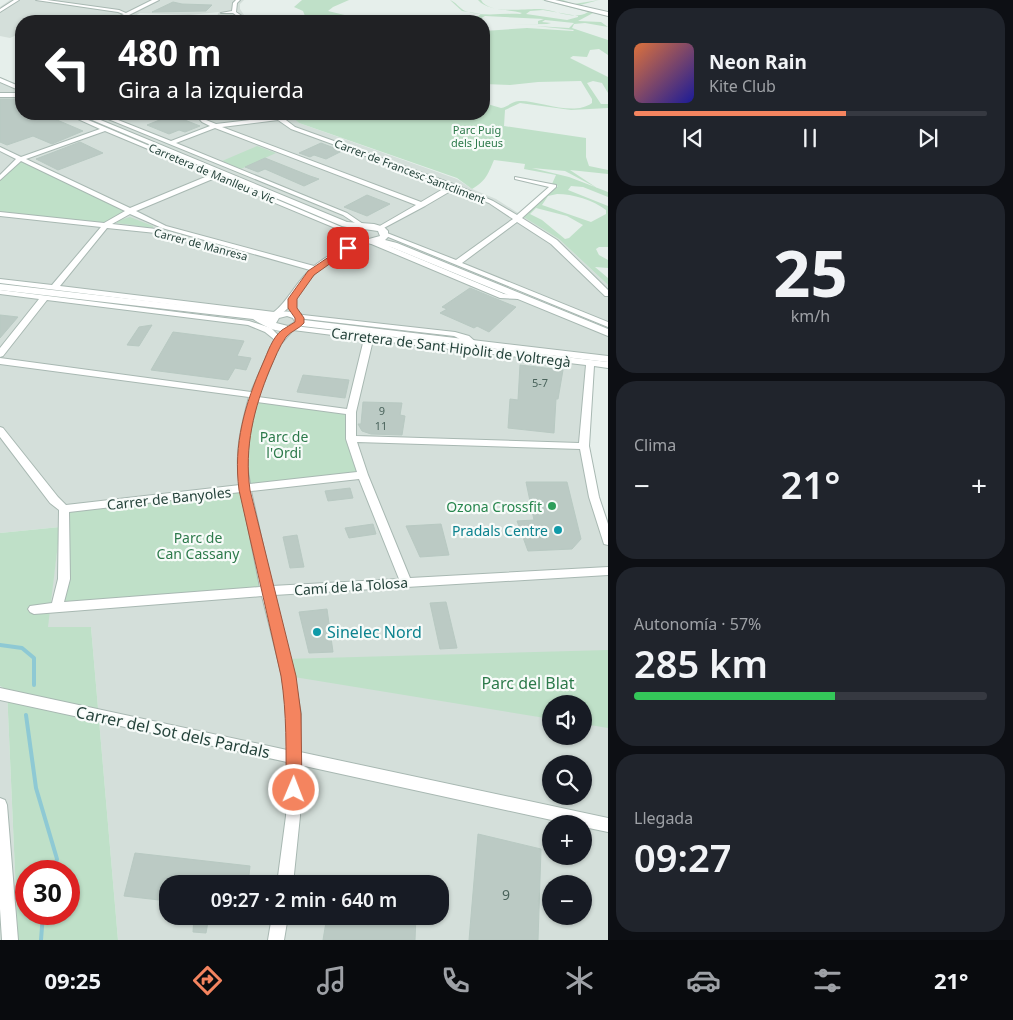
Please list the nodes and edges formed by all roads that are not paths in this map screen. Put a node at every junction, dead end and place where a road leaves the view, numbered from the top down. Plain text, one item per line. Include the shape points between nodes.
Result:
1 (17, 0) edge
2 (38, 0) edge
3 (86, 0) edge
4 (238, 0) edge
5 (548, 0) edge
6 (159, 1) edge
7 (74, 5) junction
8 (133, 10) junction
9 (0, 11) edge
10 (119, 11) junction
11 (234, 12) junction
12 (223, 13) dead end
13 (126, 14) joint
14 (608, 14) edge
15 (134, 15) edge
16 (238, 15) edge
17 (0, 80) edge
18 (8, 84) junction
19 (15, 88) edge
20 (15, 92) edge
21 (0, 94) edge
22 (84, 120) edge
23 (95, 120) edge
24 (114, 120) edge
25 (203, 120) edge
26 (253, 120) edge
27 (283, 120) edge
28 (215, 126) junction
29 (105, 129) junction
30 (172, 143) junction
31 (0, 149) edge
32 (20, 159) junction
33 (216, 174) junction
34 (0, 178) edge
35 (517, 178) dead end
36 (454, 186) junction
37 (423, 205) junction
38 (130, 211) junction
39 (0, 214) edge
40 (518, 218) junction
41 (106, 225) junction
42 (358, 231) junction
43 (377, 237) junction
44 (348, 248) junction
45 (457, 263) junction
46 (313, 271) junction
47 (0, 281) edge
48 (0, 287) edge
49 (55, 288) junction
50 (0, 292) edge
51 (608, 294) edge
52 (45, 297) junction
53 (520, 297) junction
54 (293, 299) junction
55 (251, 316) junction
56 (226, 319) junction
57 (296, 322) junction
58 (608, 325) edge
59 (275, 326) junction
60 (608, 333) edge
61 (369, 337) junction
62 (0, 354) edge
63 (569, 355) junction
64 (608, 359) edge
65 (0, 361) edge
66 (585, 362) junction
67 (608, 365) edge
68 (253, 397) junction
69 (351, 412) junction
70 (0, 430) edge
71 (351, 439) junction
72 (584, 446) junction
73 (363, 475) junction
74 (244, 490) junction
75 (64, 509) junction
76 (608, 541) edge
77 (608, 571) edge
78 (406, 583) junction
79 (268, 592) junction
80 (57, 606) junction
81 (34, 608) dead end
82 (0, 694) edge
83 (294, 758) junction
84 (0, 805) edge
85 (608, 825) edge
86 (286, 875) edge
87 (278, 925) edge
88 (10, 940) edge
89 (276, 940) edge

1 - 9 street
2 - 7 street
3 - 7 street
4 - 11 street
5 - 14 street
6 - 8 street
6 - 15 street
7 - 10 street
8 - 10 street
8 - 13 street
10 - 13 street
11 - 12 street
11 - 16 street
17 - 18 street
18 - 19 street
18 - 21 street
20 - 21 street
22 - 29 street, Carretera de Manlleu a Vic
23 - 42 street, Carretera de Manlleu a Vic
24 - 30 street, Carretera de Manlleu a Vic
25 - 28 street
26 - 28 street
27 - 36 street, Carrer de Francesc Santcliment via 294,128
28 - 30 street
28 - 37 street
29 - 32 street
29 - 33 street, Carretera de Manlleu a Vic
30 - 42 street, Carretera de Manlleu a Vic via 345,214
31 - 32 street
32 - 34 street
32 - 38 street
33 - 38 street
33 - 42 street, Carretera de Manlleu a Vic
35 - 40 street via 554,186
36 - 37 street
36 - 40 street, Carrer de Francesc Santcliment
37 - 43 street
38 - 41 street
38 - 46 street via 164,227
39 - 41 street, Carrer de Manresa
40 - 45 street
40 - 51 street, Carrer de Francesc Santcliment via 554,242
41 - 46 street, Carrer de Manresa via 156,231
41 - 49 street
42 - 43 street
42 - 43 street
42 - 44 street
43 - 44 street
43 - 45 street
43 - 53 street
43 - 53 street via 503,296
44 - 46 street
45 - 58 street
46 - 54 street
47 - 49 street
48 - 55 street
49 - 59 street
50 - 52 street
52 - 56 street
52 - 62 street
53 - 60 street
54 - 57 street
54 - 59 street
55 - 56 street
55 - 59 street
56 - 59 street via 259,325 268,330
57 - 59 street
57 - 59 street via 287,313
57 - 59 street via 282,336
57 - 61 street, Carretera de Sant Hipòlit de Voltregà
57 - 63 street, Carretera de Sant Hipòlit de Voltregà
59 - 68 street
61 - 66 street, Carretera de Sant Hipòlit de Voltregà
61 - 69 street
63 - 64 street, Carretera de Sant Hipòlit de Voltregà
63 - 66 street
65 - 68 street
66 - 67 street, Carretera de Sant Hipòlit de Voltregà
66 - 72 street
68 - 69 street
68 - 74 street via 243,440
69 - 71 street
70 - 75 street
71 - 72 street
71 - 73 street
72 - 76 street via 594,496
73 - 74 street, Carrer de Banyoles
73 - 78 street
74 - 75 street, Carrer de Banyoles
74 - 79 street
75 - 80 street via 64,579
77 - 78 street, Camí de la Tolosa
78 - 79 street, Camí de la Tolosa
79 - 80 street, Camí de la Tolosa
79 - 83 street via 294,714
80 - 81 street, Camí de la Tolosa
82 - 83 street, Carrer del Sot dels Pardals
83 - 85 street, Carrer del Sot dels Pardals
83 - 86 street via 293,816
84 - 88 street
87 - 89 street

